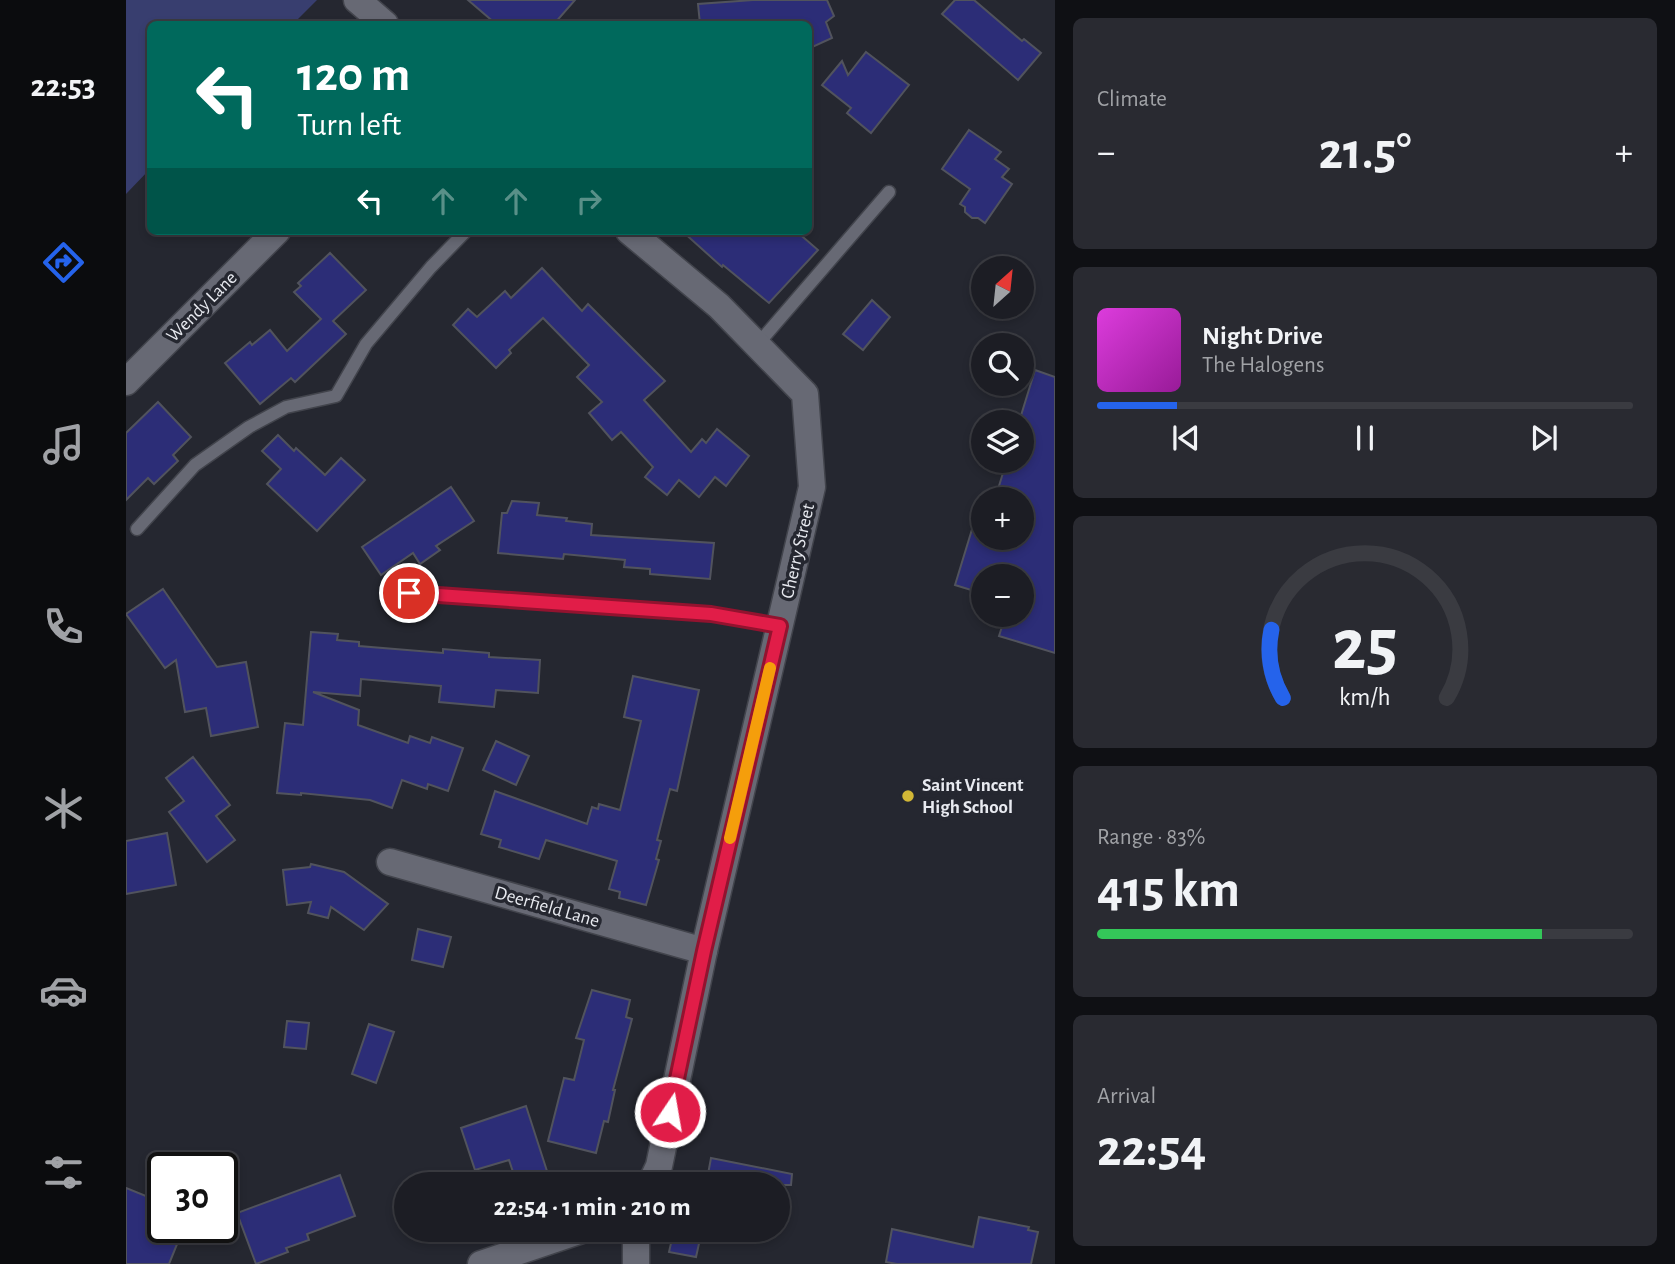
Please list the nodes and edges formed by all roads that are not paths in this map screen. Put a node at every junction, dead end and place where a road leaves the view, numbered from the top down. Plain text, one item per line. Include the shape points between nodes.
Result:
1 (357, 0) edge
2 (382, 21) edge
3 (889, 192) dead end
4 (273, 235) edge
5 (462, 235) edge
6 (634, 235) edge
7 (758, 345) junction
8 (126, 382) edge
9 (137, 529) dead end
10 (409, 593) dead end
11 (780, 626) junction
12 (390, 862) dead end
13 (704, 951) junction
14 (656, 1172) edge
15 (546, 1242) edge
16 (636, 1242) edge
17 (481, 1264) edge
18 (636, 1264) edge

1 - 2 street
3 - 7 lane
4 - 8 street, Wendy Lane
5 - 9 lane via 366,344 336,396 286,407 249,427 195,464
6 - 7 street, Cherry Street
7 - 11 street, Cherry Street via 805,394 811,443 812,487
10 - 11 lane via 711,614
11 - 13 street, Cherry Street
12 - 13 street, Deerfield Lane
13 - 14 street, Cherry Street
15 - 17 street
16 - 18 street

